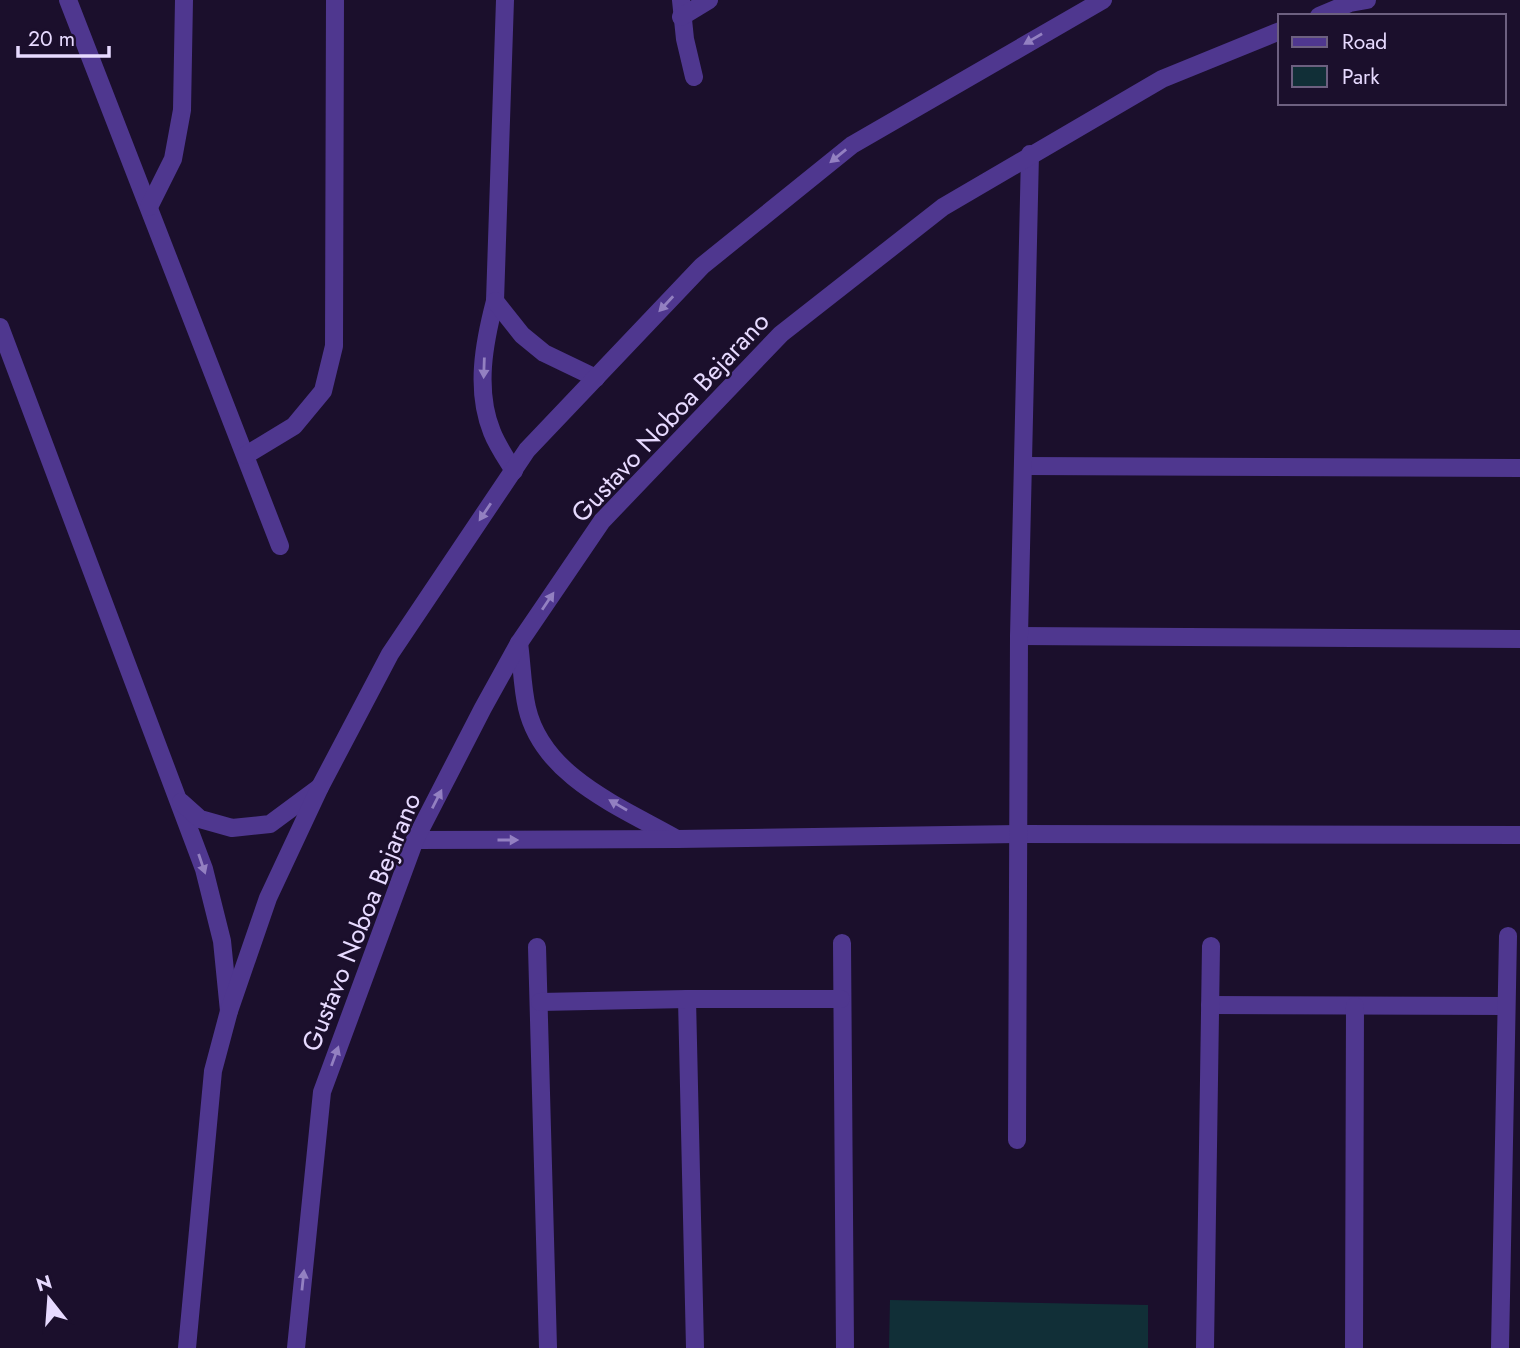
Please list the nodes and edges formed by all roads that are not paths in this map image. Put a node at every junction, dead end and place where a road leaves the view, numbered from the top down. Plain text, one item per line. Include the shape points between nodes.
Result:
1 (68, 0) edge
2 (184, 0) edge
3 (335, 0) edge
4 (505, 0) edge
5 (709, 0) edge
6 (1103, 0) edge
7 (1367, 0) edge
8 (681, 9) edge
9 (1324, 14) edge
10 (1278, 32) edge
11 (694, 77) dead end
12 (1030, 154) junction
13 (149, 207) junction
14 (495, 301) junction
15 (0, 327) edge
16 (596, 378) junction
17 (246, 455) junction
18 (1024, 466) junction
19 (1520, 468) edge
20 (514, 471) junction
21 (280, 545) dead end
22 (1019, 636) junction
23 (1520, 639) edge
24 (519, 643) junction
25 (320, 787) junction
26 (178, 800) junction
27 (1019, 834) junction
28 (1520, 835) edge
29 (677, 839) junction
30 (415, 840) junction
31 (1508, 936) dead end
32 (842, 943) dead end
33 (1211, 946) dead end
34 (537, 947) dead end
35 (687, 999) junction
36 (841, 999) junction
37 (540, 1002) junction
38 (1210, 1005) junction
39 (1355, 1006) junction
40 (1506, 1006) junction
41 (229, 1011) junction
42 (1017, 1140) dead end
43 (187, 1348) edge
44 (296, 1348) edge
45 (548, 1348) edge
46 (695, 1348) edge
47 (845, 1348) edge
48 (1205, 1348) edge
49 (1354, 1348) edge
50 (1500, 1348) edge

1 - 13 street
2 - 13 street via 182,110 173,159
3 - 17 street via 334,346 323,391 294,426
4 - 14 street
5 - 8 street
6 -> 16 street via 852,145 702,266
7 - 9 street
8 - 11 street
10 - 12 street, Gustavo Noboa Bejarano via 1161,79
12 - 18 street
24 -> 12 street, Gustavo Noboa Bejarano via 602,521 781,334 943,207
13 - 17 street
14 - 16 street via 522,335 544,353
14 -> 20 street via 485,339 484,408 492,434
15 - 26 street
16 - 20 street via 527,450
17 - 21 street
18 - 19 street
18 - 22 street
20 -> 25 street via 390,653
22 - 23 street
22 - 27 street
29 -> 24 street via 574,780 543,746 527,709
30 -> 24 street, Gustavo Noboa Bejarano
25 - 26 street via 270,824 232,828 201,819
25 - 41 street via 268,898
26 -> 41 street via 207,881 222,942
27 - 28 street
27 - 29 street
27 - 42 street
30 -> 29 street
44 -> 30 street, Gustavo Noboa Bejarano via 322,1092
31 - 40 street
32 - 36 street
33 - 38 street
34 - 37 street
35 - 36 street
35 - 37 street
35 - 46 street
36 - 47 street
37 - 45 street
38 - 39 street
38 - 48 street
39 - 40 street
39 - 49 street
40 - 50 street
41 - 43 street via 213,1071

